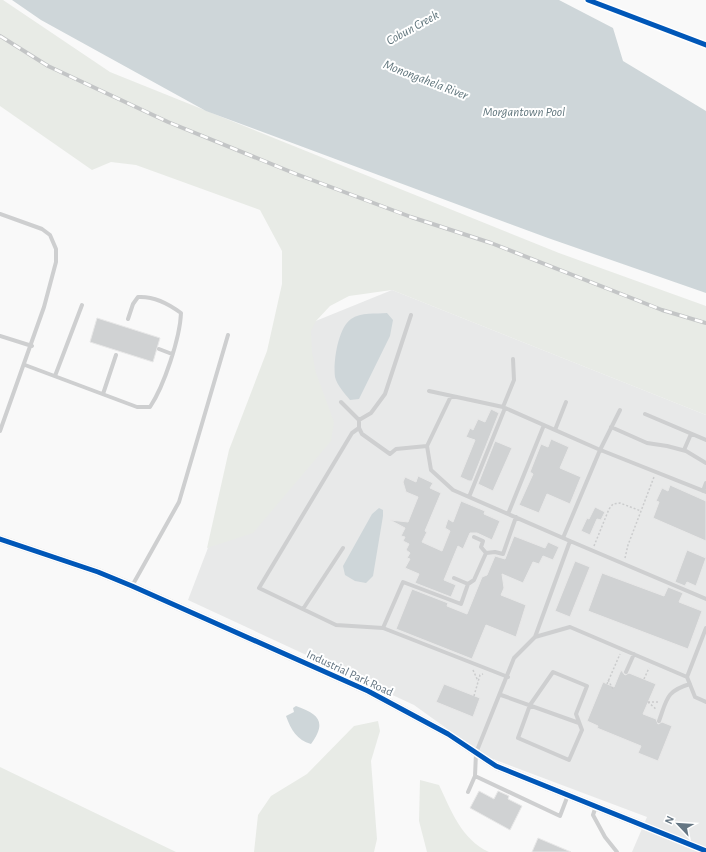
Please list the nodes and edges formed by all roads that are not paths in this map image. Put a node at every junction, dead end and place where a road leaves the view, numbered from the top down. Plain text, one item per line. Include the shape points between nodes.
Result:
1 (0, 214) edge
2 (82, 305) dead end
3 (411, 315) dead end
4 (128, 319) dead end
5 (228, 335) dead end
6 (0, 336) edge
7 (32, 346) junction
8 (159, 350) dead end
9 (172, 354) junction
10 (116, 355) dead end
11 (513, 359) dead end
12 (25, 365) junction
13 (55, 376) junction
14 (430, 391) dead end
15 (103, 394) junction
16 (451, 396) junction
17 (341, 402) dead end
18 (566, 402) dead end
19 (504, 407) junction
20 (620, 410) dead end
21 (645, 414) dead end
22 (359, 420) junction
23 (544, 425) junction
24 (611, 427) junction
25 (0, 428) edge
26 (359, 428) junction
27 (555, 430) junction
28 (691, 434) junction
29 (706, 440) edge
30 (427, 446) junction
31 (600, 450) junction
32 (684, 450) junction
33 (706, 463) edge
34 (706, 482) edge
35 (705, 492) edge
36 (469, 497) junction
37 (508, 514) junction
38 (516, 517) junction
39 (474, 537) dead end
40 (563, 538) junction
41 (0, 539) edge
42 (570, 541) junction
43 (343, 548) dead end
44 (486, 553) junction
45 (454, 578) dead end
46 (468, 584) junction
47 (132, 586) junction
48 (706, 599) edge
49 (303, 609) junction
50 (384, 628) junction
51 (706, 628) edge
52 (535, 637) junction
53 (634, 654) junction
54 (626, 672) dead end
55 (508, 677) junction
56 (687, 677) junction
57 (690, 684) junction
58 (501, 695) junction
59 (706, 702) edge
60 (530, 705) junction
61 (659, 721) dead end
62 (579, 723) junction
63 (476, 753) junction
64 (476, 776) junction
65 (468, 792) dead end
66 (568, 794) junction
67 (596, 805) junction
68 (705, 851) edge
69 (617, 852) edge

1 - 7 lane via 50,234 56,249 56,262
2 - 13 lane
3 - 22 lane via 385,394 371,414
4 - 9 lane via 138,297 145,296 181,313 180,327
5 - 47 lane via 179,502
6 - 7 lane
7 - 12 lane
8 - 9 lane
9 - 15 lane via 158,395 150,407 137,407
10 - 15 lane
11 - 19 lane via 514,380
12 - 13 lane
12 - 25 lane
13 - 15 lane
14 - 16 lane
16 - 19 lane
16 - 30 lane
17 - 22 lane
18 - 27 lane
19 - 23 lane
19 - 36 lane
20 - 24 lane
21 - 28 lane
22 - 26 lane
23 - 27 lane
23 - 37 lane
24 - 31 lane
24 - 32 lane via 647,443
26 - 30 lane via 362,434 390,454 396,449
26 - 49 lane via 352,433 259,588
27 - 31 lane
28 - 29 lane
28 - 32 lane
30 - 36 lane via 431,470 453,490
31 - 35 lane
31 - 40 lane
32 - 33 lane
34 - 35 lane
36 - 37 lane
37 - 38 lane
38 - 40 lane
38 - 44 lane via 503,554
39 - 44 lane via 483,541 481,547
40 - 42 lane
41 - 47 street, Industrial Park Road
42 - 48 lane
42 - 52 lane
43 - 49 lane
44 - 46 lane via 474,580
45 - 46 lane
46 - 50 lane via 461,604 404,582
47 - 63 street, Industrial Park Road via 368,691 414,714
49 - 50 lane via 336,625
50 - 55 lane
51 - 56 lane
52 - 53 lane via 570,627
52 - 55 lane via 514,658
53 - 54 lane
53 - 56 lane
55 - 58 lane
56 - 57 lane
57 - 59 lane via 696,697
57 - 61 lane via 675,688 669,695
58 - 60 lane
58 - 63 lane
60 - 62 lane
60 - 62 lane via 553,672 588,686 576,714
60 - 62 lane via 518,738 569,760 582,730
63 - 64 lane
63 - 66 street, Industrial Park Road via 496,766
64 - 65 lane
64 - 66 lane via 560,816
66 - 67 street, Industrial Park Road
67 - 68 street, Industrial Park Road
67 - 69 lane via 593,815

